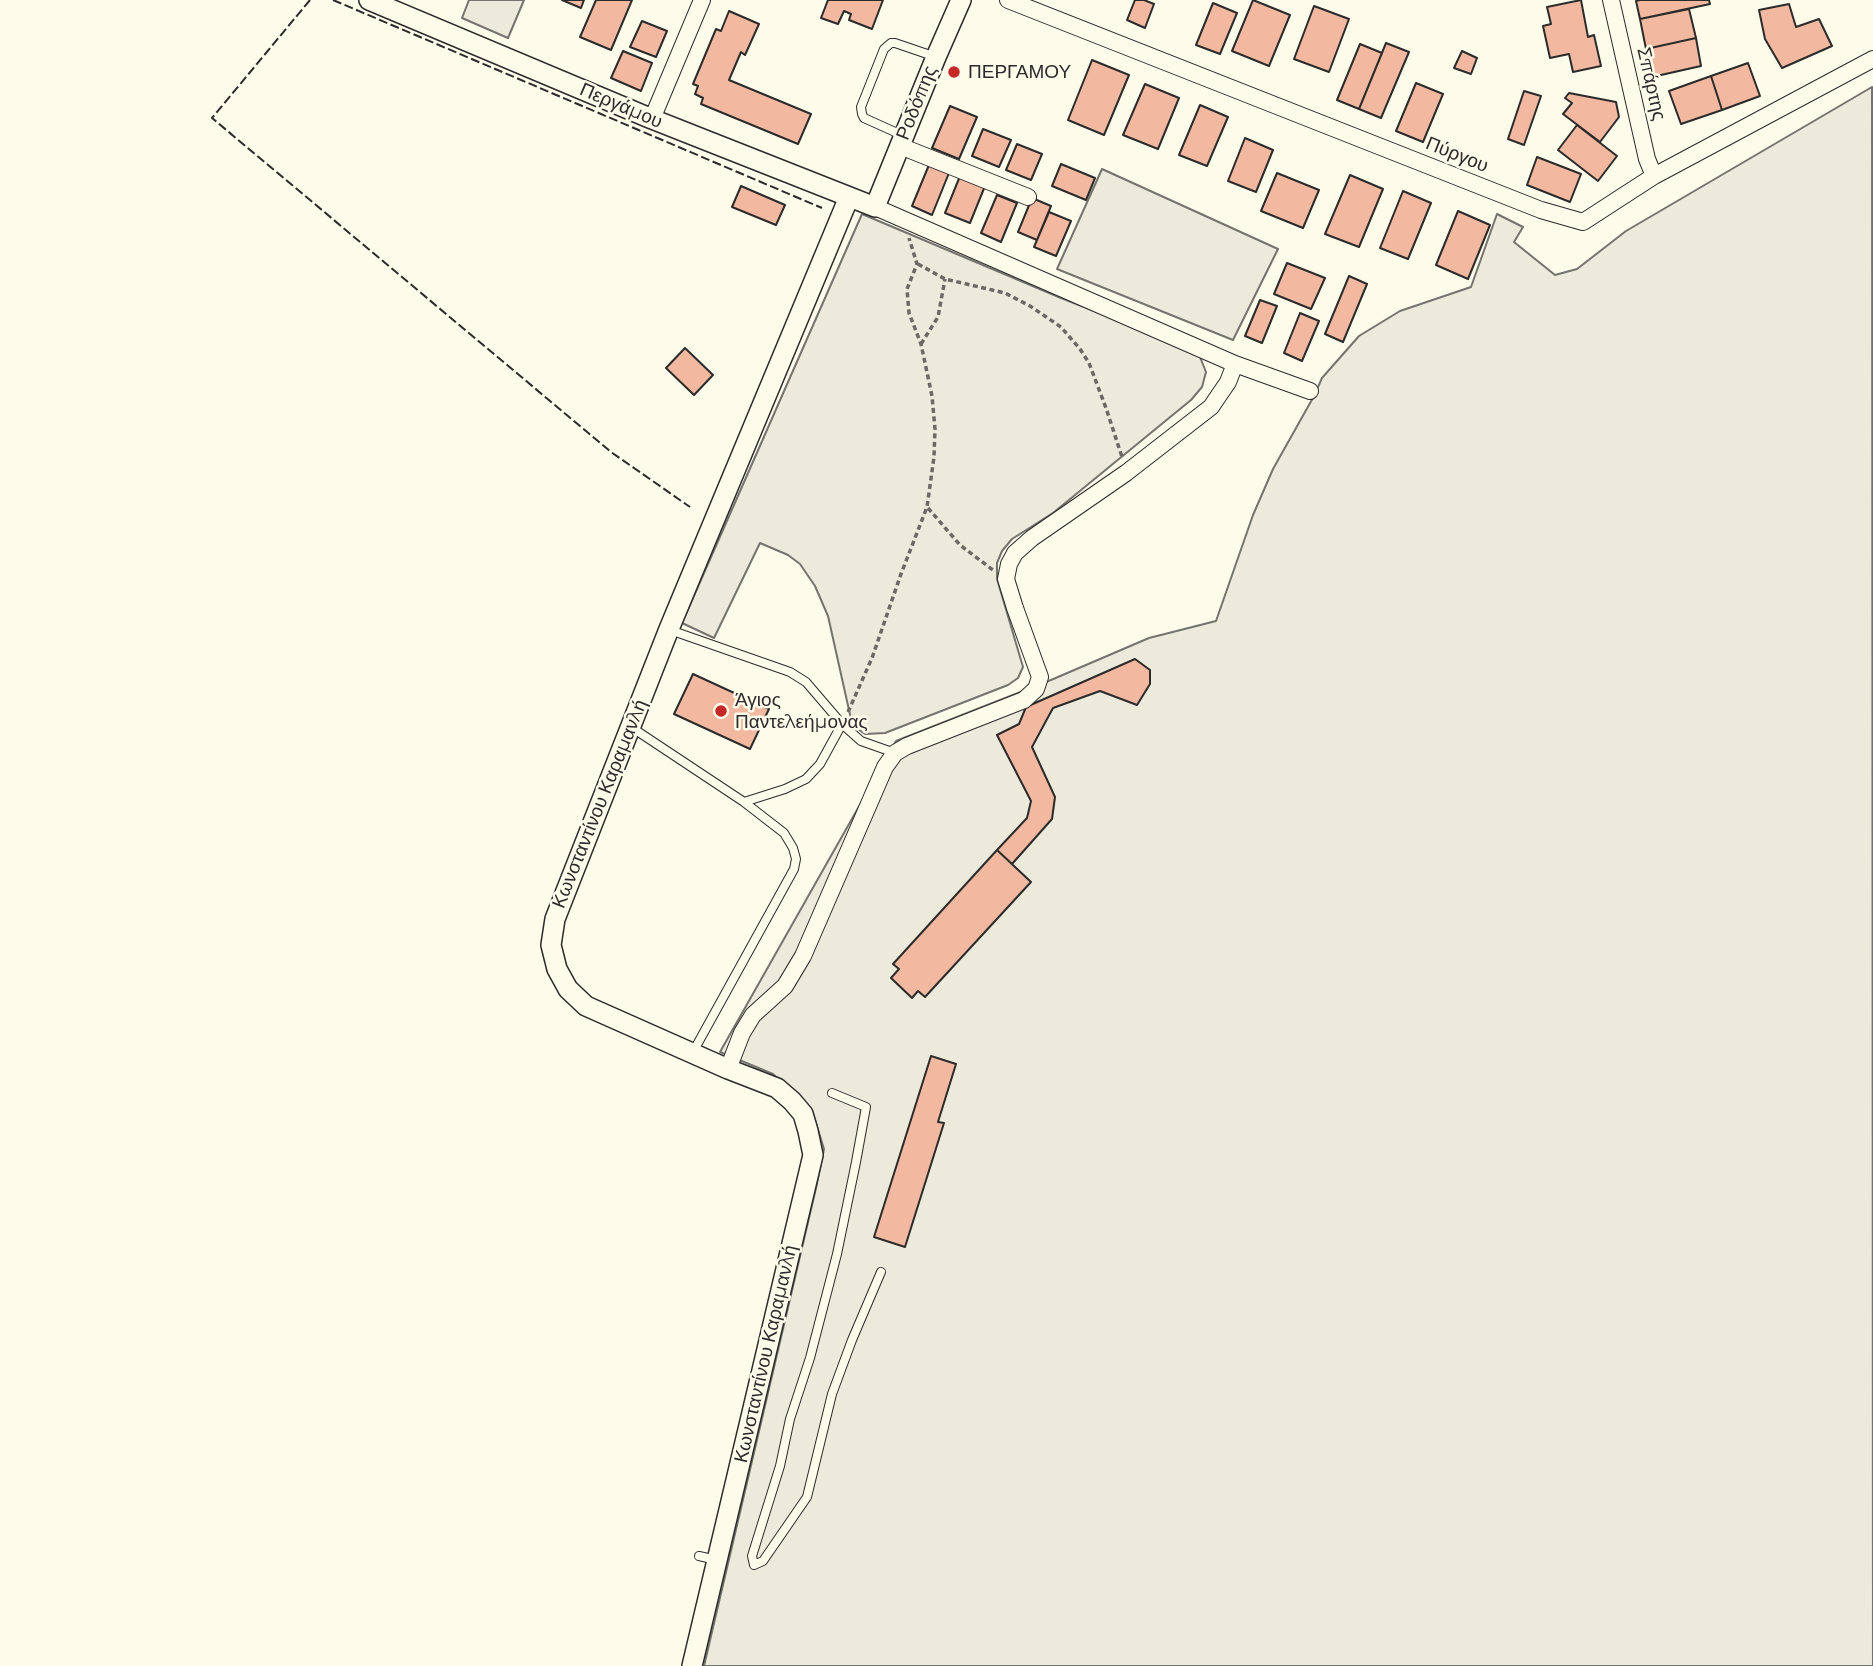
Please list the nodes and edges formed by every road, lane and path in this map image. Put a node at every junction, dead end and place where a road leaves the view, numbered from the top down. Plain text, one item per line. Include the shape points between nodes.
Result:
1 (369, 0) edge
2 (702, 0) edge
3 (961, 0) edge
4 (1008, 0) edge
5 (1611, 0) edge
6 (936, 57) junction
7 (1873, 59) edge
8 (652, 119) junction
9 (902, 141) junction
10 (1654, 176) junction
11 (849, 197) junction
12 (1028, 197) dead end
13 (875, 207) junction
14 (903, 220) junction
15 (917, 264) junction
16 (945, 279) junction
17 (921, 344) junction
18 (1235, 364) junction
19 (1310, 391) dead end
20 (1126, 473) junction
21 (927, 507) junction
22 (1006, 579) junction
23 (669, 629) junction
24 (842, 724) junction
25 (631, 727) junction
26 (895, 753) junction
27 (744, 802) junction
28 (693, 1053) junction
29 (728, 1069) junction
30 (832, 1093) dead end
31 (881, 1272) dead end
32 (692, 1666) edge

1 - 8 street, Περγάμου
2 - 8 street
3 - 6 street, Ροδόπης
4 - 10 street, Πύργου via 1541,210 1583,222
5 - 10 street, Σπάρτης
6 - 9 street, Ροδόπης
6 - 9 lane via 895,43 884,49 862,114
7 - 10 street, Πύργου
8 - 11 street, Περγάμου
9 - 12 street
9 - 13 street, Ροδόπης
11 - 13 street, Περγάμου
11 - 23 street, Κωνσταντίνου Καραμανλή
13 - 14 street
14 - 15 path
14 - 18 street
15 - 16 path
15 - 17 path via 907,289 909,313
16 - 17 path via 938,317
16 - 20 path via 1005,293 1061,327 1089,363
17 - 21 path via 935,429
18 - 19 street
18 - 20 street via 1210,407
20 - 22 street via 1015,553
21 - 22 path via 960,545
21 - 24 path via 872,658
22 - 26 street via 1040,677 1036,689 1024,700
23 - 24 lane via 790,673 806,682
23 - 25 street, Κωνσταντίνου Καραμανλή
24 - 26 lane via 861,741
24 - 27 lane via 806,779
25 - 27 lane
25 - 28 street, Κωνσταντίνου Καραμανλή via 555,919 551,946 568,989 586,1006
26 - 29 street via 803,956 785,986 753,1016
27 - 28 lane via 784,832 796,859 794,869
28 - 29 street, Κωνσταντίνου Καραμανλή
29 - 32 street, Κωνσταντίνου Καραμανλή via 777,1088 792,1101 803,1114 813,1155 708,1558
30 - 31 lane via 866,1107 833,1267 752,1556 754,1566 807,1497 832,1394

